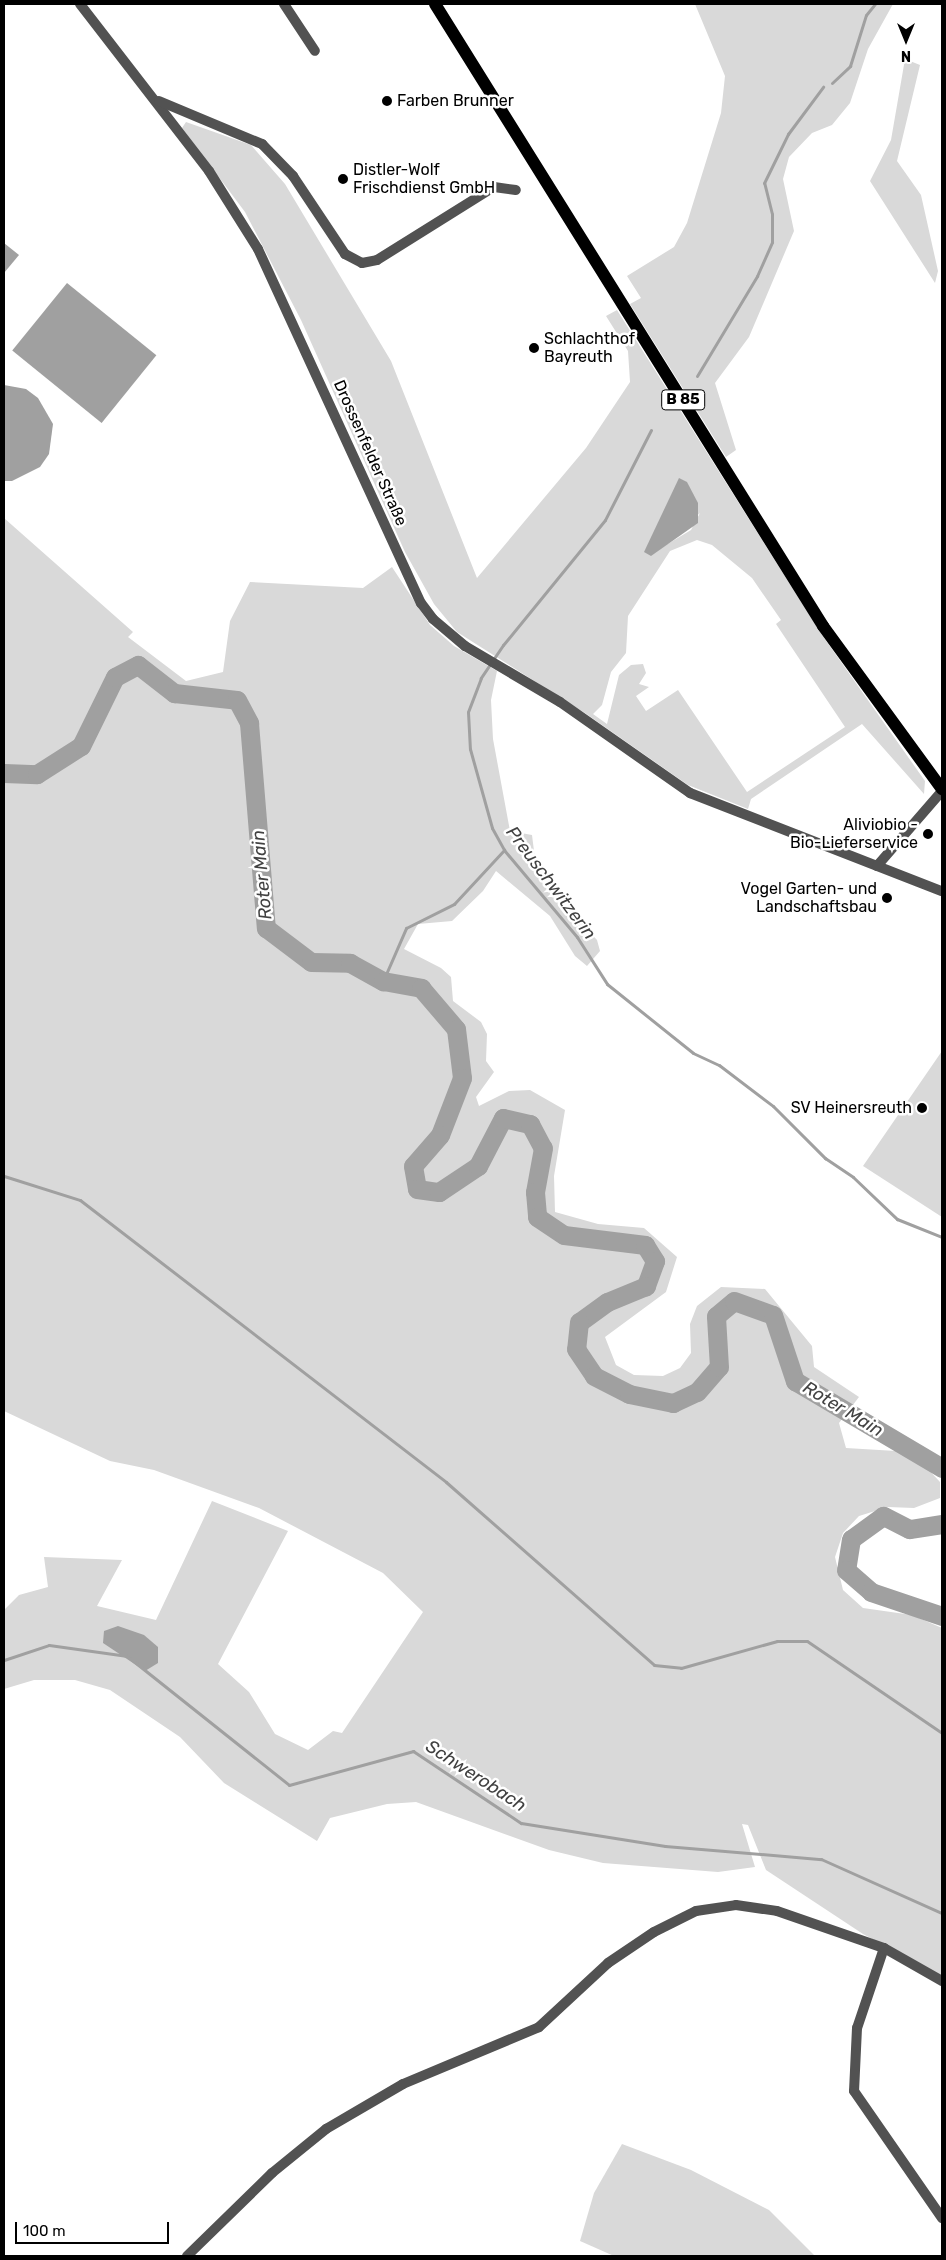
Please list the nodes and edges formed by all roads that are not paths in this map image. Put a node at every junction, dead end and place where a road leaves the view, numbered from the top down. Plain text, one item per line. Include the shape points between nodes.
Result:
1 (80, 4) edge
2 (284, 4) edge
3 (434, 4) edge
4 (315, 51) dead end
5 (156, 100) junction
6 (516, 190) dead end
7 (942, 790) edge
8 (877, 866) junction
9 (942, 891) edge
10 (884, 1948) junction
11 (942, 1982) edge
12 (942, 2218) edge
13 (187, 2256) edge

1 - 5 street, Drossenfelder Straße
2 - 4 street
3 - 7 main road, B 85 via 822,626
5 - 6 street, Drossenfelder Straße via 262,144 293,176 344,254 362,263 377,260 494,187
5 - 8 street, Drossenfelder Straße via 258,249 421,603 470,649 511,672 690,793
7 - 8 street
8 - 9 street, Drossenfelder Straße
10 - 11 street
10 - 12 street via 857,2028 854,2091
10 - 13 street via 763,1908 713,1906 687,1914 608,1963 539,2027 403,2084 326,2129 272,2173

